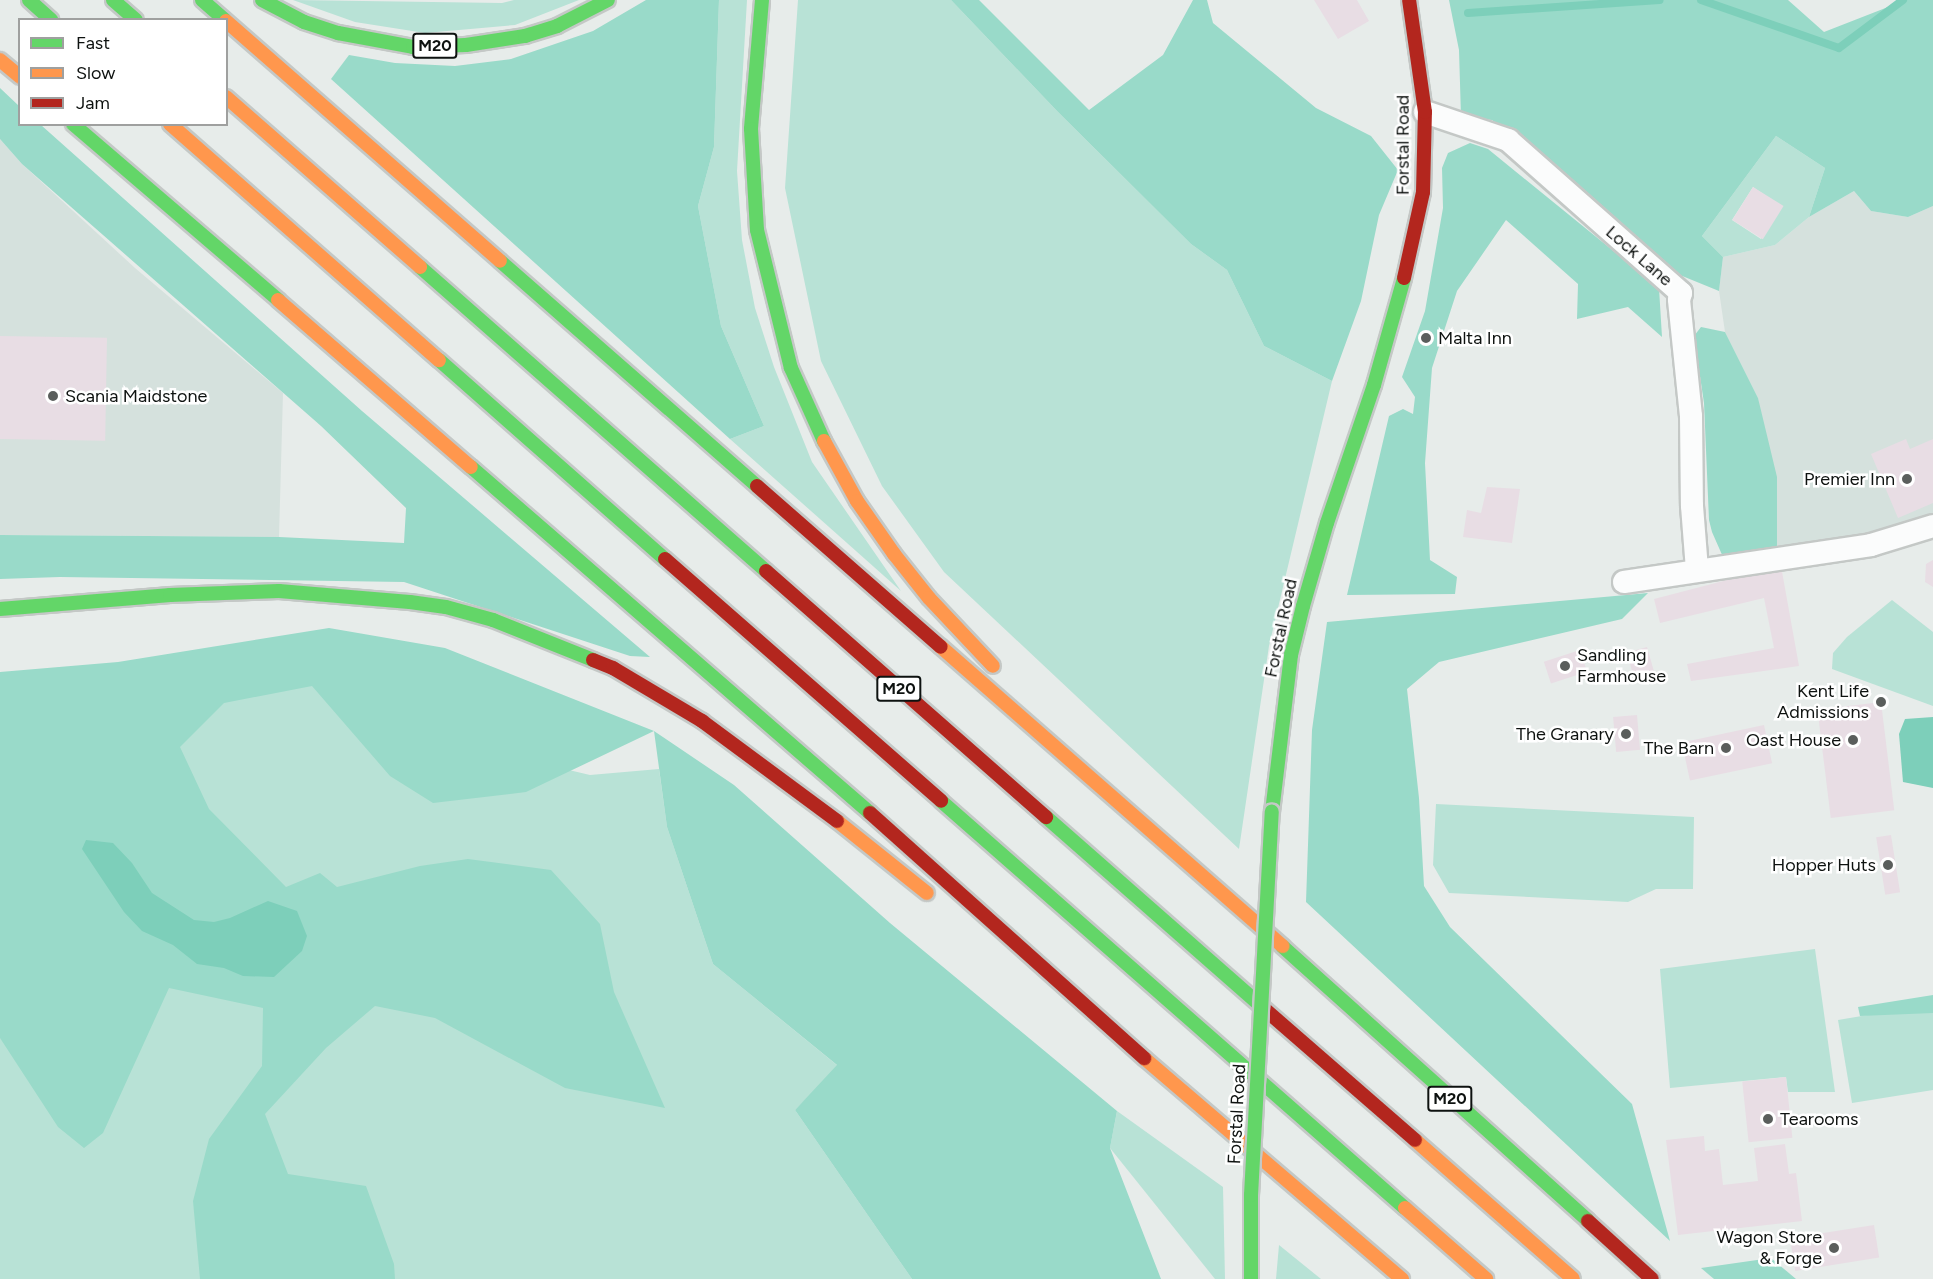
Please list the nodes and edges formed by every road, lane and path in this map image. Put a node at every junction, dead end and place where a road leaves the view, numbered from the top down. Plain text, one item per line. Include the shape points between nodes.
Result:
1 (29, 0) edge
2 (113, 0) edge
3 (202, 0) edge
4 (262, 0) edge
5 (608, 0) edge
6 (762, 0) edge
7 (1409, 0) edge
8 (49, 18) edge
9 (134, 18) edge
10 (224, 18) edge
11 (228, 22) edge
12 (0, 60) edge
13 (18, 75) edge
14 (228, 99) edge
15 (1425, 112) junction
16 (75, 126) edge
17 (172, 126) edge
18 (1933, 526) edge
19 (1697, 570) junction
20 (1624, 582) dead end
21 (0, 609) edge
22 (1006, 678) dead end
23 (1106, 773) dead end
24 (935, 899) dead end
25 (1249, 917) junction
26 (992, 941) dead end
27 (1105, 1024) junction
28 (1251, 1279) edge
29 (1402, 1279) edge
30 (1486, 1279) edge
31 (1573, 1279) edge
32 (1652, 1279) edge

1 - 8 main road
2 - 9 main road
3 - 10 main road, M20
4 - 5 main road, M20 via 304,22 338,33 413,47 466,45 525,36 557,26
6 - 22 main road via 753,86 753,183 766,274 791,368 829,452 857,501 928,598
7 - 15 main road, Forstal Road
11 - 25 main road, M20
12 - 13 main road
14 - 31 main road, M20
15 - 19 street, Lock Lane via 1508,140 1681,293
15 - 28 main road, Forstal Road, bridge via 1421,204 1403,284 1302,606 1292,655 1272,812 1251,1184
16 - 27 main road via 787,739
17 - 30 main road
18 - 19 street via 1871,545
19 - 20 street
21 - 24 main road via 170,595 279,591 410,602 493,620 613,668 702,721 802,793
23 - 25 main road, M20
25 - 32 main road, M20
26 - 27 main road
27 - 29 main road

